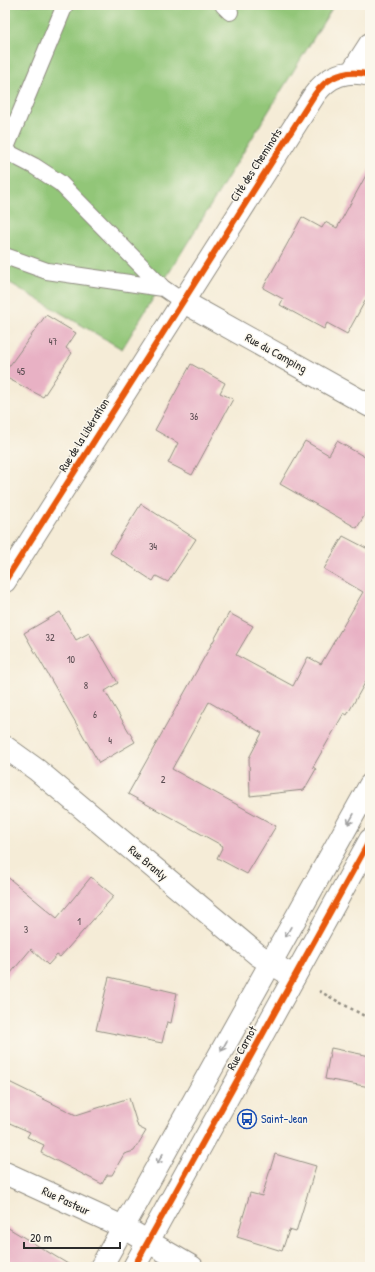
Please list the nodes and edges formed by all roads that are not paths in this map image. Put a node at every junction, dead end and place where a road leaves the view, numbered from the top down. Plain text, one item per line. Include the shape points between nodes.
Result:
1 (65, 5) edge
2 (370, 44) edge
3 (361, 73) edge
4 (5, 151) edge
5 (5, 256) edge
6 (163, 288) junction
7 (182, 301) junction
8 (370, 406) edge
9 (5, 581) edge
10 (5, 747) edge
11 (370, 785) edge
12 (370, 840) edge
13 (271, 963) junction
14 (294, 976) junction
15 (5, 1174) edge
16 (123, 1227) junction
17 (148, 1241) junction
18 (101, 1267) edge
19 (134, 1267) edge
20 (192, 1267) edge

1 - 4 lane
2 - 3 street, Cité des Cheminots
3 - 7 street, Cité des Cheminots via 331,78 322,85
4 - 6 lane via 60,183
5 - 6 lane via 47,270
6 - 7 lane
7 - 8 street, Rue du Camping
7 - 9 street, Rue de la Libération
10 - 13 street, Rue Branly via 37,770 245,945
11 -> 13 street, Rue Carnot
12 - 14 street, Rue Carnot
13 - 14 street, Rue Branly
13 -> 16 street, Rue Carnot
14 - 17 street, Rue Carnot
15 - 16 street, Rue Pasteur
16 - 17 street, Rue Pasteur
16 - 18 street, Rue Carnot
17 - 19 street, Rue Carnot
17 - 20 street, Rue Pasteur

